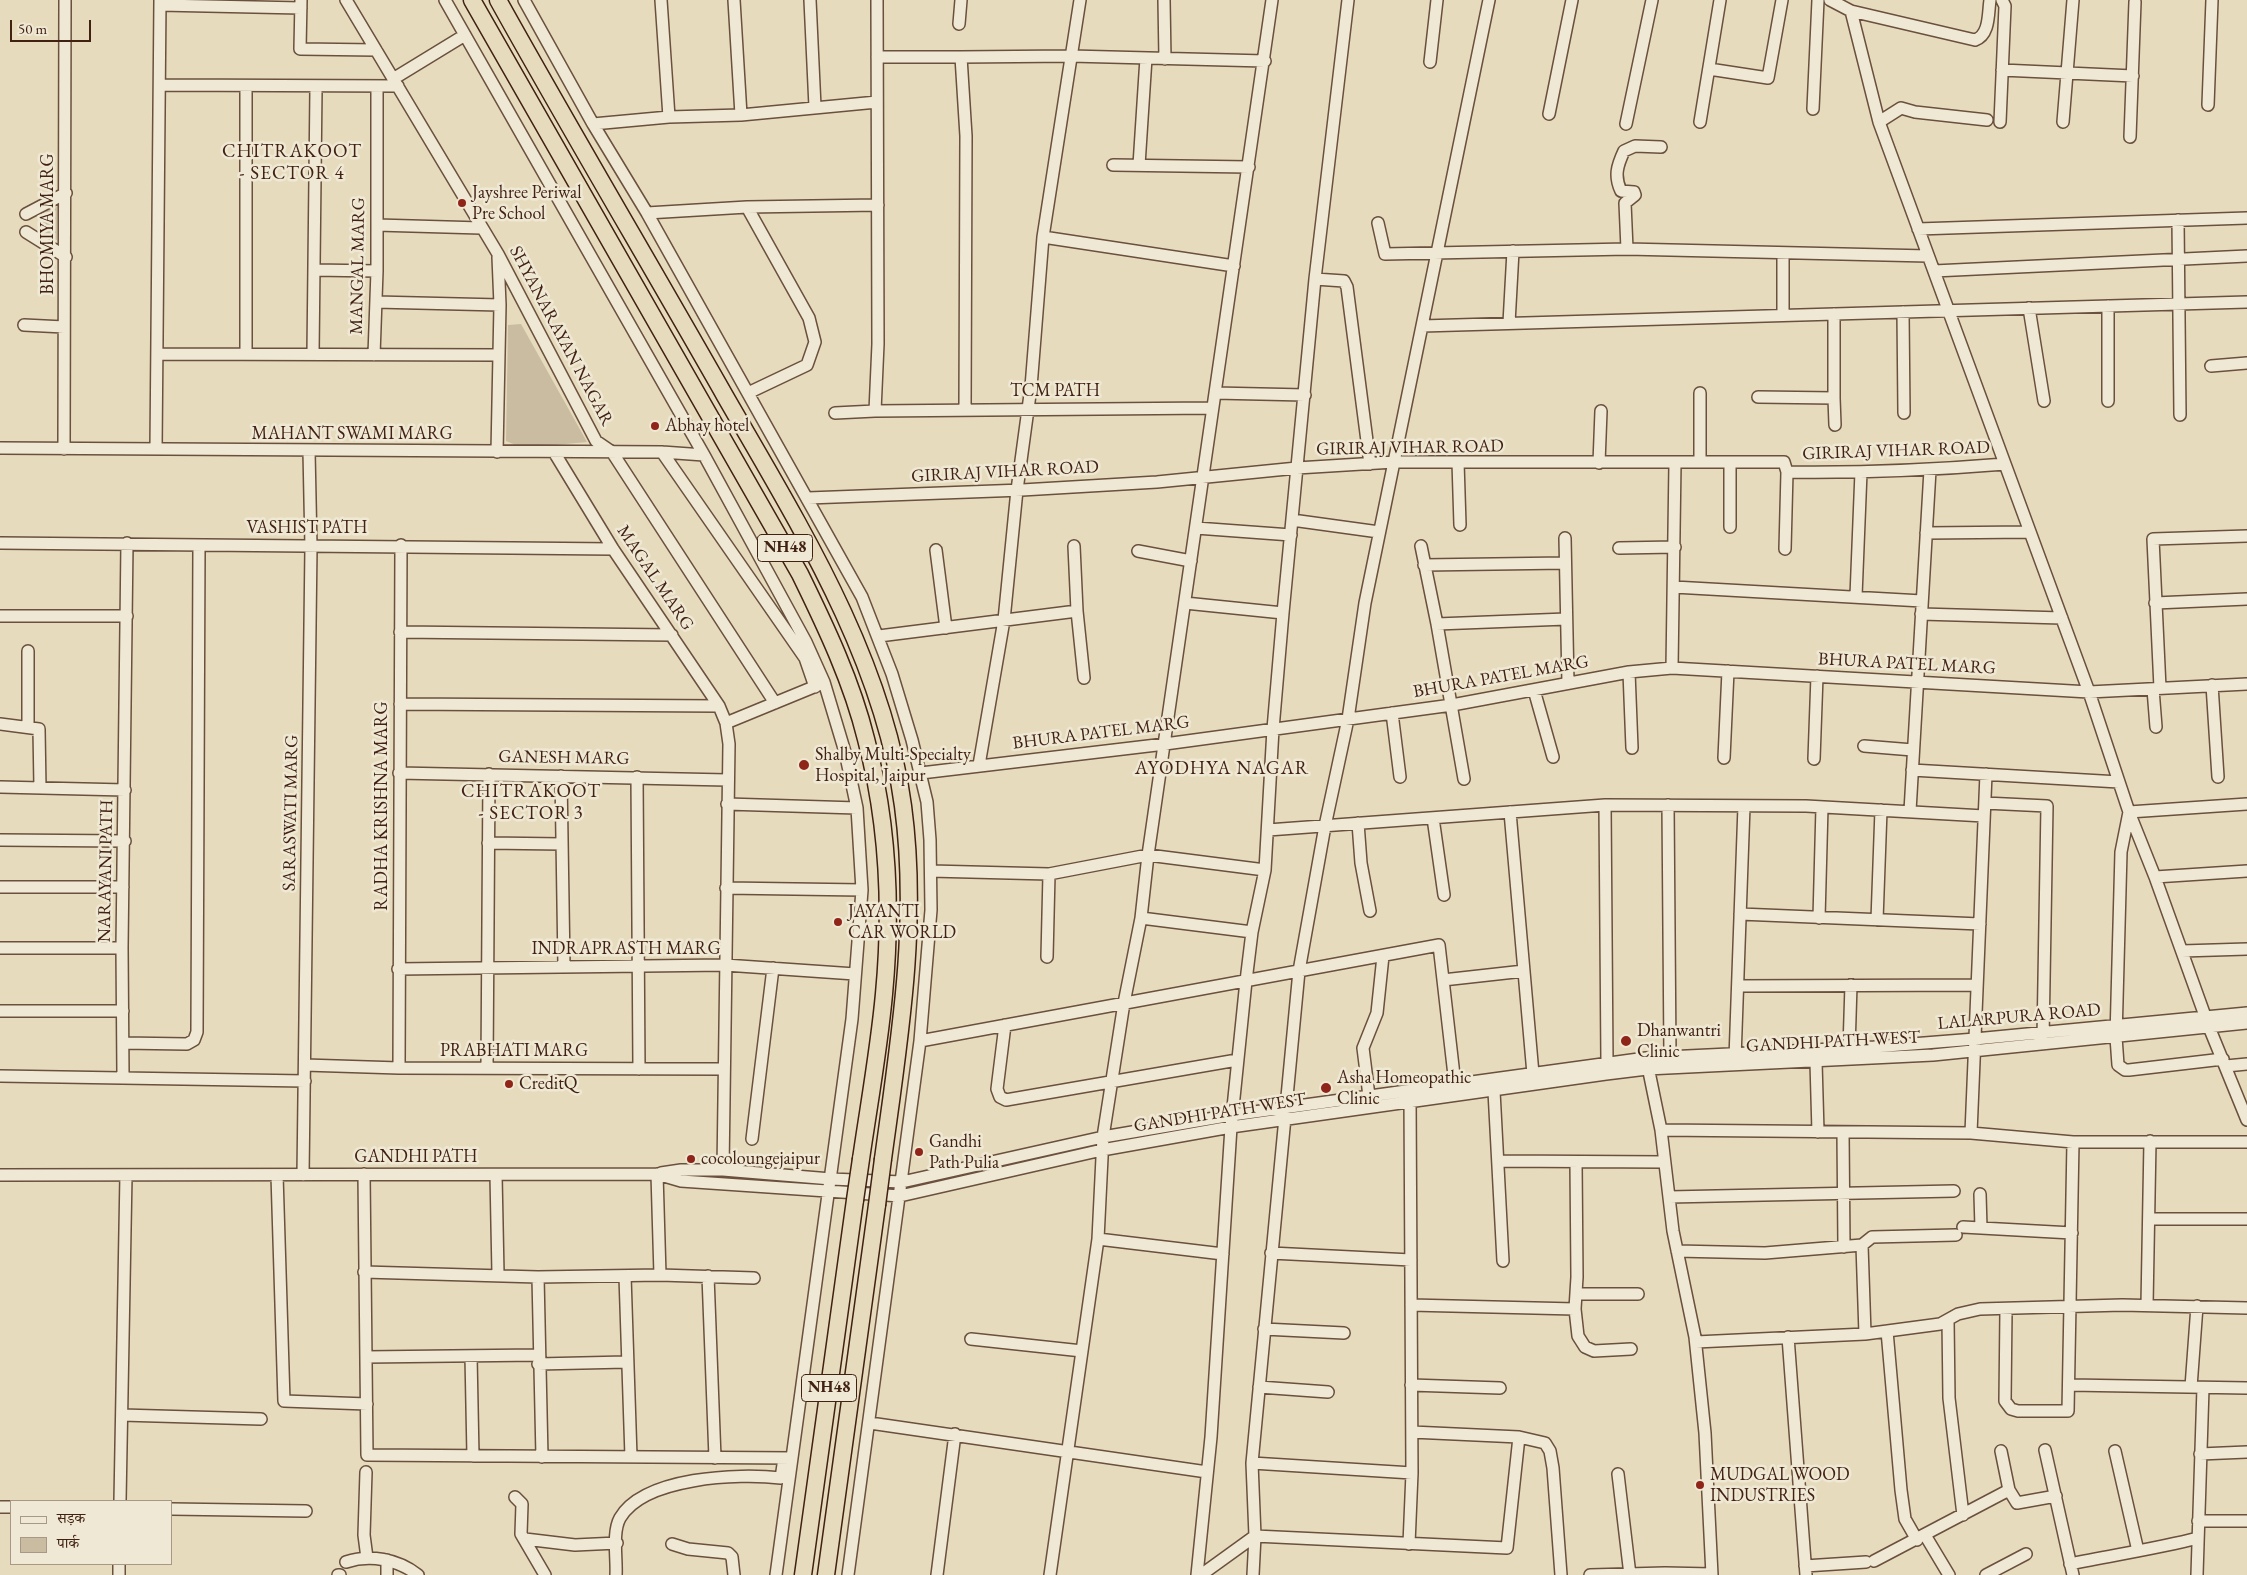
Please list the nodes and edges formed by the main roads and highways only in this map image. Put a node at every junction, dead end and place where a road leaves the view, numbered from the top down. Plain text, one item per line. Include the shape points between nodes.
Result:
1 (472, 0) edge
2 (498, 0) edge
3 (803, 1575) edge
4 (826, 1575) edge

1 - 3 highway, NH48, bridge via 800,574 824,623 866,738 886,854 888,908 884,995
2 - 4 highway, NH48, bridge via 799,526 857,645 896,763 904,807 908,906 904,1007

